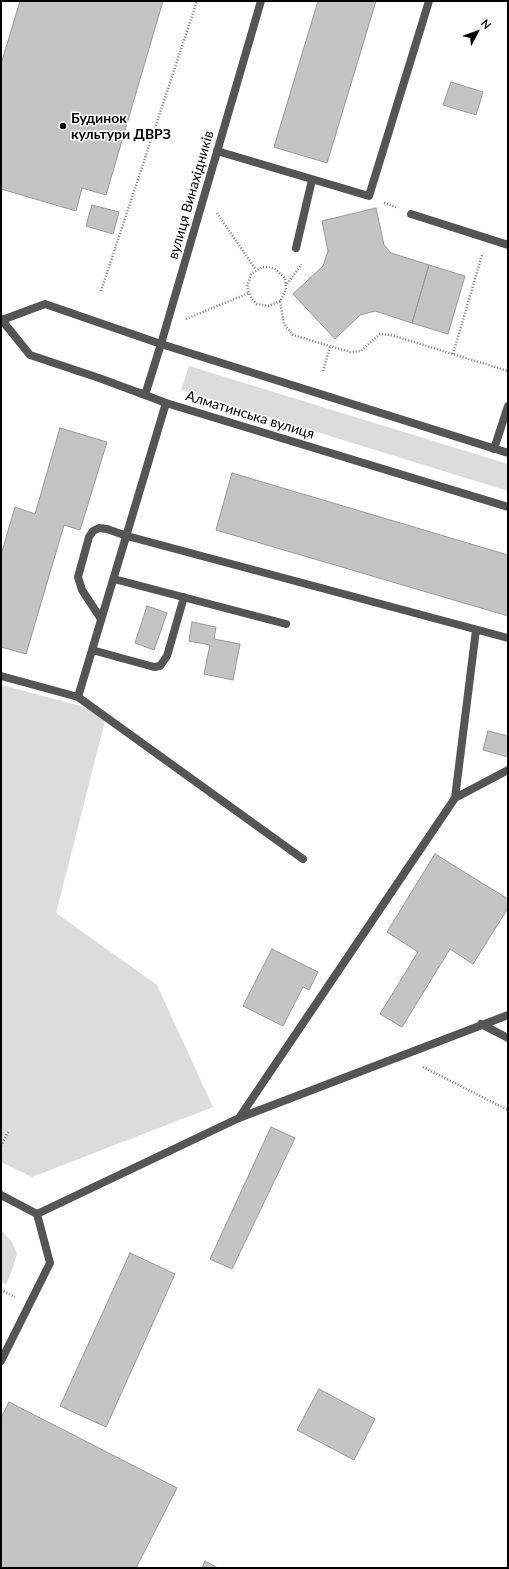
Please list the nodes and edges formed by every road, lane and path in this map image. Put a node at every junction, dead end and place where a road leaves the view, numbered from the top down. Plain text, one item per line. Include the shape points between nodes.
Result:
1 (197, 1) edge
2 (261, 1) edge
3 (429, 1) edge
4 (217, 151) junction
5 (312, 180) junction
6 (369, 196) junction
7 (217, 212) dead end
8 (411, 214) joint
9 (487, 239) junction
10 (508, 246) edge
11 (296, 248) dead end
12 (256, 270) junction
13 (101, 291) dead end
14 (249, 293) junction
15 (280, 301) junction
16 (186, 319) dead end
17 (1, 322) edge
18 (161, 344) junction
19 (330, 347) junction
20 (453, 354) junction
21 (323, 371) dead end
22 (508, 371) edge
23 (145, 396) junction
24 (166, 403) junction
25 (508, 406) edge
26 (494, 449) junction
27 (508, 453) edge
28 (508, 507) edge
29 (127, 536) junction
30 (114, 579) junction
31 (184, 597) junction
32 (101, 619) junction
33 (286, 624) dead end
34 (476, 630) junction
35 (508, 638) edge
36 (92, 650) junction
37 (1, 676) edge
38 (78, 697) junction
39 (508, 770) edge
40 (455, 798) junction
41 (303, 859) dead end
42 (508, 1015) edge
43 (481, 1024) junction
44 (508, 1038) edge
45 (401, 1055) junction
46 (508, 1110) edge
47 (239, 1118) junction
48 (8, 1132) dead end
49 (1, 1146) edge
50 (1, 1195) edge
51 (37, 1214) junction
52 (1, 1361) edge

1 - 13 path
2 - 4 street, вулиця Винахідників
3 - 6 street
4 - 5 street
4 - 18 street, вулиця Винахідників
5 - 6 street
5 - 11 street
6 - 8 path
7 - 12 path
8 - 9 street
9 - 10 street
9 - 20 path
12 - 14 path via 248,280
12 - 15 path via 269,267 285,278 286,290
14 - 15 path via 257,304 263,306
14 - 16 path
15 - 19 path via 284,324 293,334
17 - 18 street, Алматинська вулиця via 45,304
17 - 23 street, Алматинська вулиця via 30,355
18 - 23 street, вулиця Винахідників
18 - 26 street, Алматинська вулиця
19 - 20 path via 350,352 361,351 380,334
19 - 21 path
20 - 22 path
23 - 24 street, Алматинська вулиця
24 - 28 street, Алматинська вулиця
24 - 29 street
25 - 26 street
26 - 27 street, Алматинська вулиця
29 - 30 street
29 - 32 street via 99,528 89,537 78,577 82,590
29 - 34 street
30 - 31 street
30 - 32 street
31 - 33 street
31 - 36 street via 167,656 160,666
32 - 36 street
34 - 35 street
34 - 40 street
36 - 38 street
37 - 38 street
38 - 41 street
39 - 40 street
40 - 47 street
42 - 43 street
43 - 44 street
43 - 45 street
45 - 46 path
45 - 47 street
47 - 51 street
48 - 49 path
50 - 51 street
51 - 52 street via 50,1263

